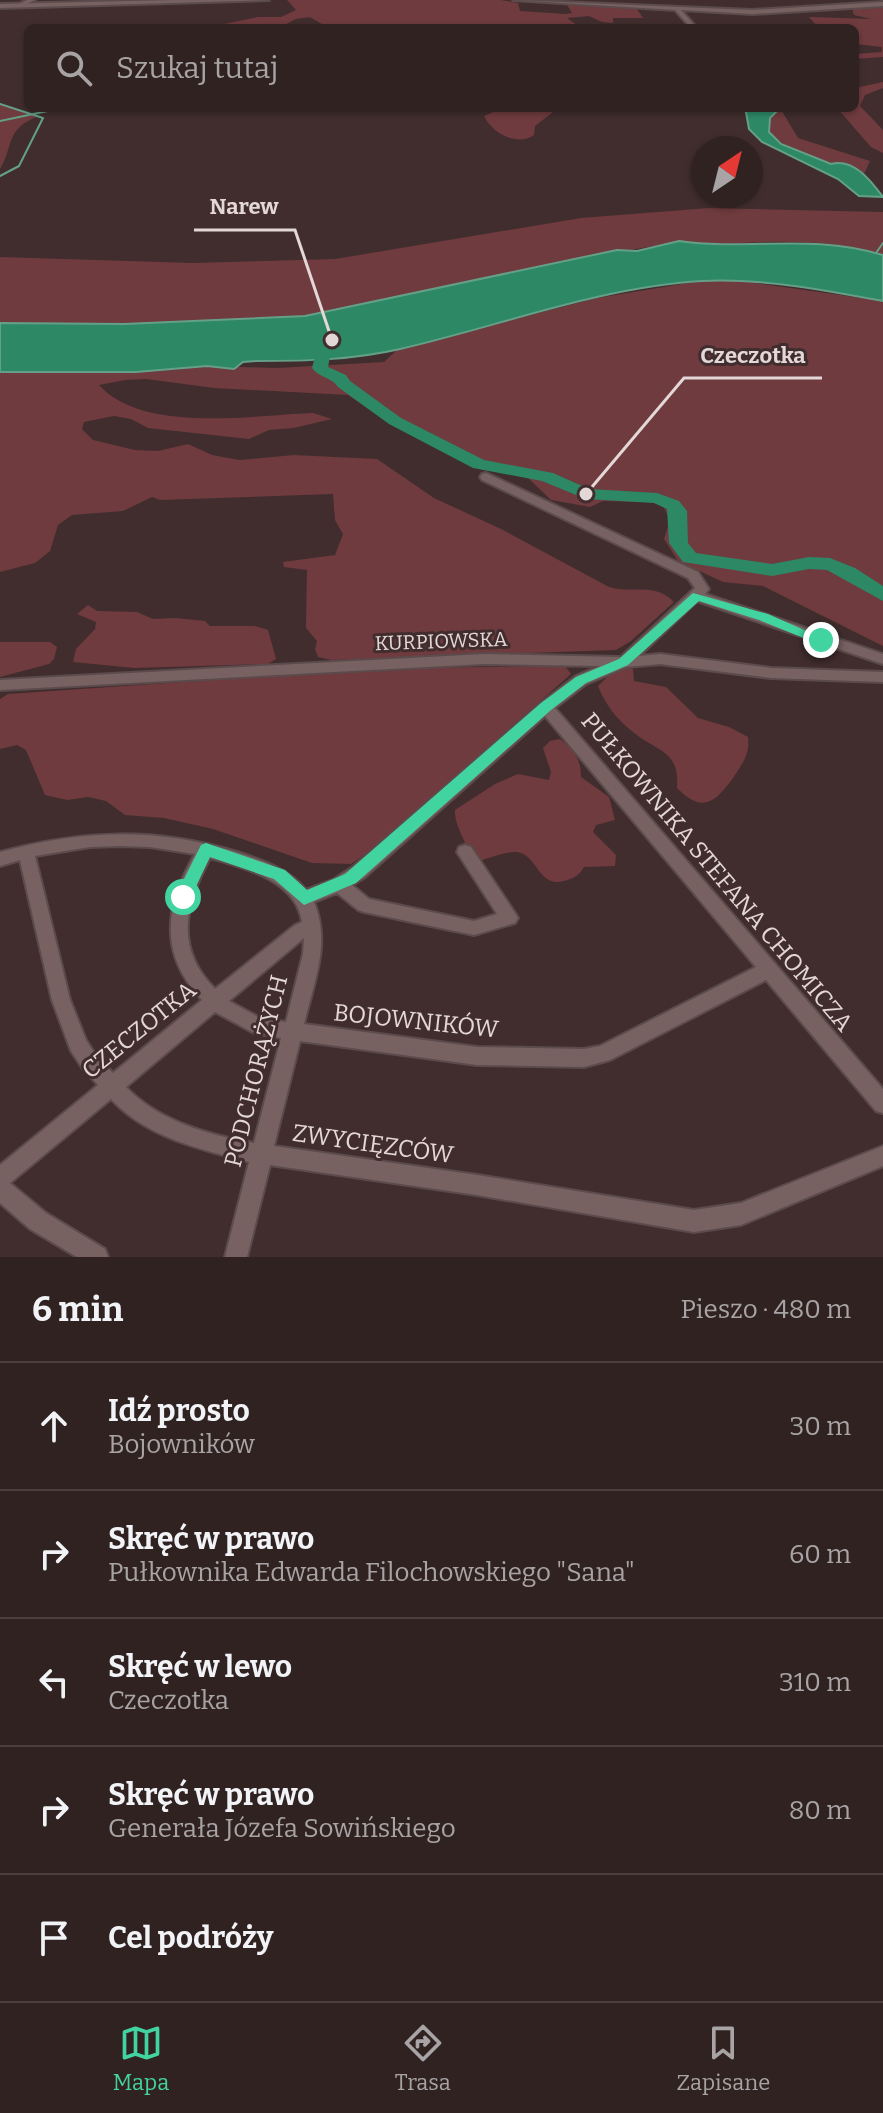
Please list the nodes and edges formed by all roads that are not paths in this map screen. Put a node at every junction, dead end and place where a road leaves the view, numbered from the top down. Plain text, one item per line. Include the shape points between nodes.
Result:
1 (32, 0) edge
2 (266, 0) edge
3 (516, 0) edge
4 (585, 0) edge
5 (676, 0) edge
6 (835, 0) edge
7 (883, 4) edge
8 (0, 6) edge
9 (18, 6) junction
10 (595, 6) junction
11 (847, 7) junction
12 (677, 9) junction
13 (686, 10) junction
14 (690, 24) edge
15 (486, 477) dead end
16 (697, 596) junction
17 (883, 659) edge
18 (624, 662) junction
19 (883, 677) edge
20 (0, 685) edge
21 (546, 707) junction
22 (206, 850) junction
23 (26, 852) junction
24 (465, 852) dead end
25 (0, 859) edge
26 (339, 885) junction
27 (304, 898) junction
28 (313, 926) junction
29 (768, 970) junction
30 (214, 1002) junction
31 (292, 1033) junction
32 (111, 1087) junction
33 (883, 1104) edge
34 (262, 1154) junction
35 (883, 1156) edge
36 (0, 1178) edge
37 (0, 1189) edge
38 (97, 1257) edge
39 (236, 1257) edge

1 - 9 street
2 - 9 street
3 - 10 street
4 - 10 street
5 - 13 street
6 - 11 street
7 - 11 street
8 - 9 street
10 - 12 street
11 - 13 street
12 - 13 street
12 - 14 street
15 - 16 street via 693,575 702,589
16 - 17 street
16 - 18 street
18 - 19 street, KURPIOWSKA via 660,659 771,673
18 - 20 street, KURPIOWSKA via 484,659
18 - 21 street via 581,680
21 - 26 street
21 - 29 street, PUŁKOWNIKA STEFANA CHOMICZA
22 - 23 street via 122,838
22 - 27 street via 280,875
22 - 30 street, BOJOWNIKÓW via 183,897 178,930 190,972
23 - 25 street
23 - 32 street, ZWYCIĘZCÓW via 67,1023
24 - 26 street via 509,918 474,928 364,905
26 - 27 street
27 - 28 street, PODCHORĄŻYCH
28 - 30 street, CZECZOTKA via 301,930
28 - 31 street, PODCHORĄŻYCH via 312,954
29 - 31 street, BOJOWNIKÓW via 594,1057 477,1056
29 - 33 street, PUŁKOWNIKA STEFANA CHOMICZA
30 - 31 street, BOJOWNIKÓW via 248,1022
30 - 32 street, CZECZOTKA
31 - 34 street, PODCHORĄŻYCH
32 - 34 street, ZWYCIĘZCÓW via 171,1129
32 - 36 street, CZECZOTKA
34 - 35 street, ZWYCIĘZCÓW via 694,1221 730,1218
34 - 39 street, PODCHORĄŻYCH
37 - 38 street via 38,1221

